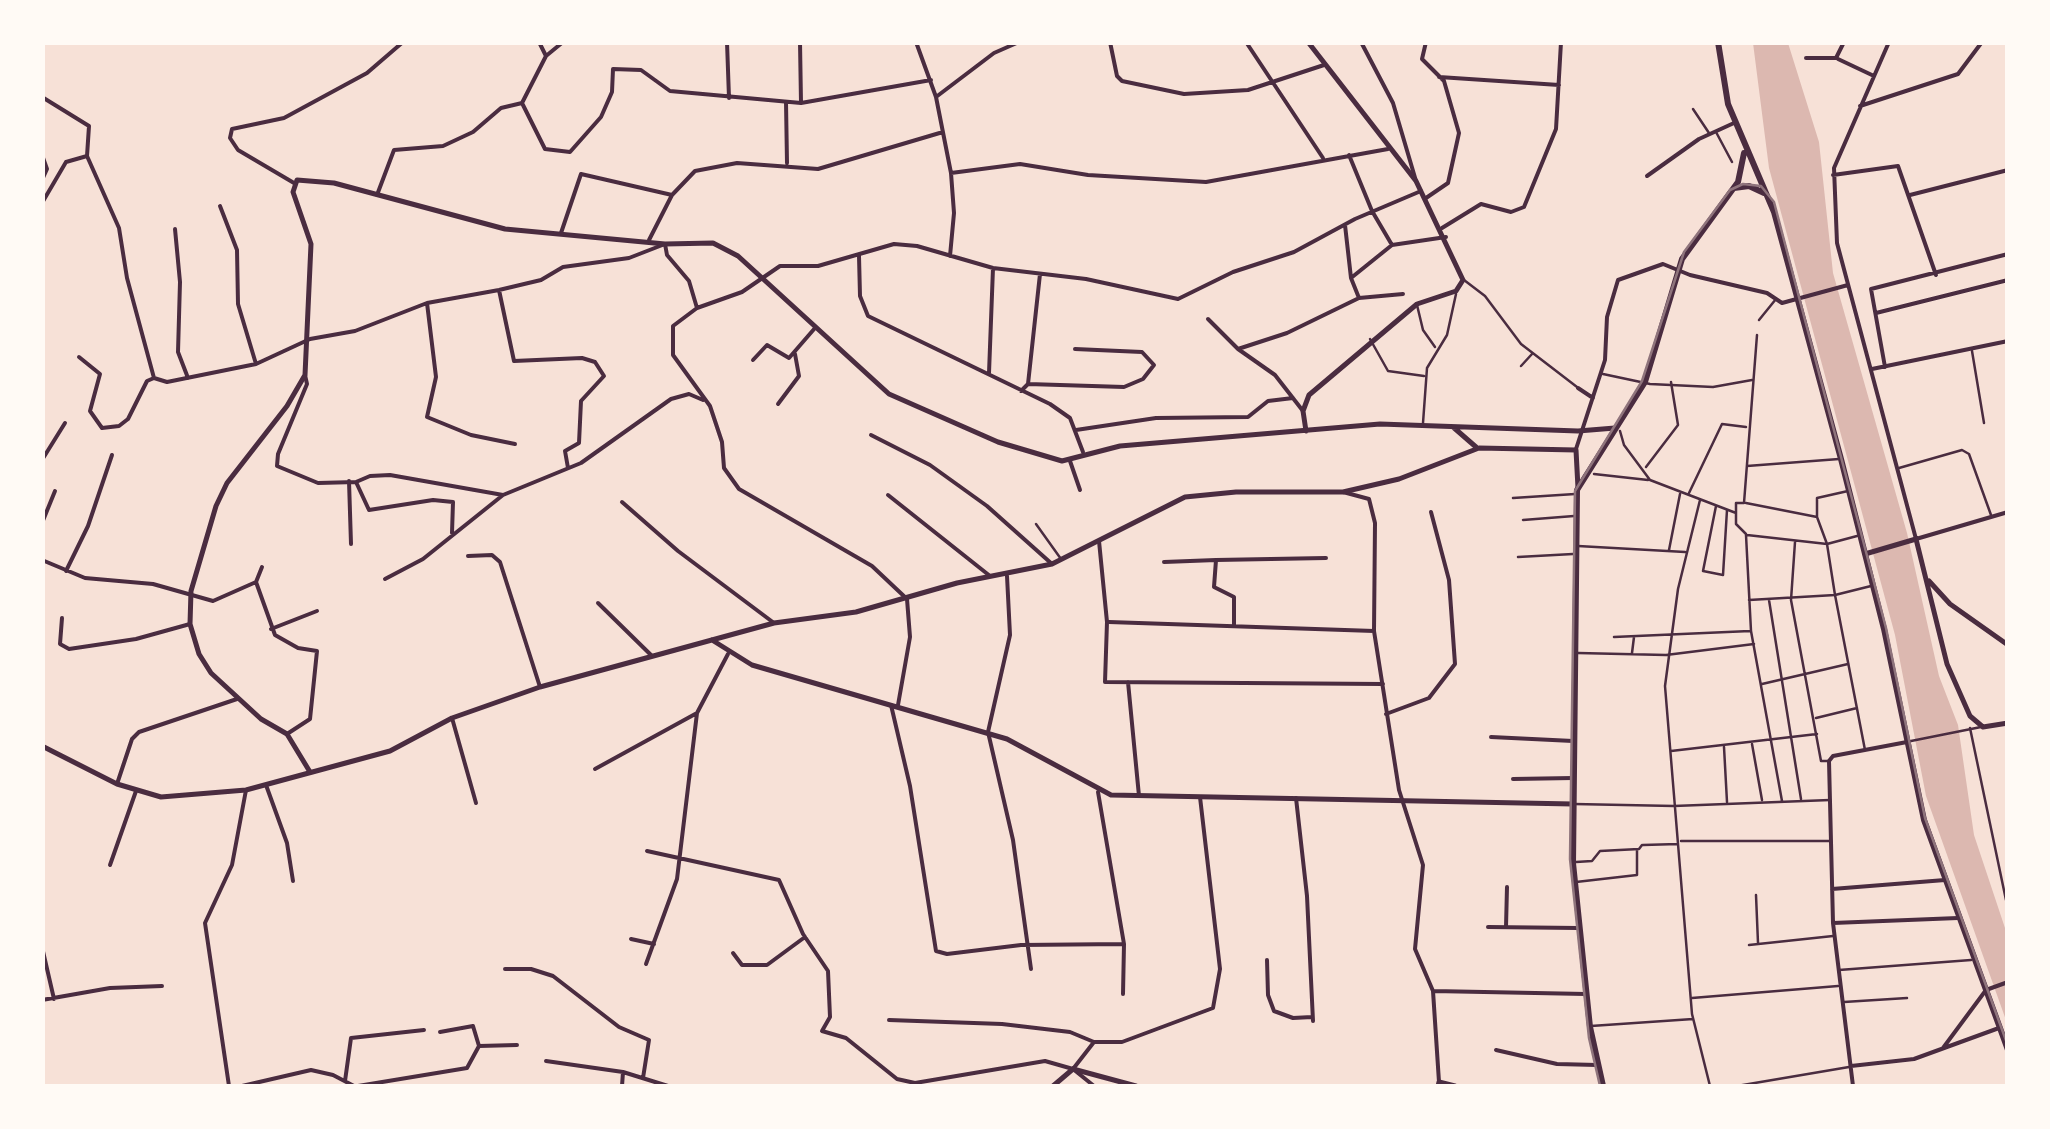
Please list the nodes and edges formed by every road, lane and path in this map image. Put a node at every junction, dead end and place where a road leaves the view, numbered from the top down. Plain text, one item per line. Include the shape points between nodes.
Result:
1 (403, 42) edge
2 (539, 42) edge
3 (563, 42) edge
4 (727, 42) edge
5 (800, 42) edge
6 (916, 42) edge
7 (1018, 42) edge
8 (1110, 42) edge
9 (1246, 42) edge
10 (1308, 42) edge
11 (1361, 42) edge
12 (1426, 42) edge
13 (1561, 42) edge
14 (1718, 42) edge
15 (1844, 42) edge
16 (1890, 42) edge
17 (1982, 42) edge
18 (546, 56) junction
19 (1806, 58) dead end
20 (1836, 58) junction
21 (1324, 65) junction
22 (1439, 76) junction
23 (1874, 76) junction
24 (931, 80) junction
25 (1274, 83) junction
26 (1561, 85) junction
27 (42, 97) edge
28 (936, 97) junction
29 (729, 98) junction
30 (786, 102) junction
31 (522, 103) junction
32 (801, 104) junction
33 (1860, 106) junction
34 (1693, 109) dead end
35 (1734, 123) junction
36 (943, 132) junction
37 (1712, 132) junction
38 (1743, 147) junction
39 (1388, 149) junction
40 (42, 155) edge
41 (1348, 155) junction
42 (86, 156) junction
43 (1323, 158) junction
44 (1732, 162) dead end
45 (787, 164) junction
46 (2008, 170) edge
47 (950, 172) junction
48 (1833, 175) junction
49 (1648, 176) dead end
50 (42, 180) edge
51 (1416, 181) junction
52 (294, 183) junction
53 (1733, 188) junction
54 (1421, 191) junction
55 (672, 194) junction
56 (376, 195) junction
57 (1910, 195) junction
58 (1426, 198) junction
59 (1769, 199) junction
60 (42, 203) edge
61 (220, 206) dead end
62 (1372, 211) junction
63 (1345, 225) junction
64 (1442, 228) junction
65 (175, 229) dead end
66 (560, 236) junction
67 (1446, 237) junction
68 (649, 240) junction
69 (665, 244) junction
70 (1392, 245) junction
71 (2008, 254) edge
72 (858, 256) junction
73 (950, 256) junction
74 (992, 268) junction
75 (1679, 270) junction
76 (1040, 274) junction
77 (1936, 276) junction
78 (761, 278) junction
79 (1351, 278) junction
80 (1463, 280) junction
81 (2008, 280) edge
82 (1848, 285) junction
83 (500, 290) junction
84 (1456, 291) junction
85 (1404, 294) dead end
86 (1359, 298) junction
87 (1776, 299) junction
88 (1801, 299) junction
89 (427, 303) junction
90 (1416, 304) junction
91 (698, 308) junction
92 (1876, 313) junction
93 (1208, 319) dead end
94 (1759, 320) dead end
95 (815, 328) junction
96 (1758, 335) dead end
97 (310, 339) junction
98 (1370, 339) junction
99 (2008, 341) edge
100 (1076, 348) dead end
101 (1972, 348) junction
102 (1238, 349) junction
103 (1436, 349) junction
104 (1533, 353) junction
105 (795, 354) junction
106 (79, 357) dead end
107 (753, 360) dead end
108 (256, 364) junction
109 (1521, 366) dead end
110 (1885, 366) junction
111 (1872, 369) junction
112 (989, 374) junction
113 (1601, 374) junction
114 (305, 375) junction
115 (1425, 376) junction
116 (154, 378) junction
117 (188, 378) junction
118 (1754, 380) junction
119 (1646, 382) junction
120 (1672, 382) junction
121 (1028, 384) junction
122 (1578, 388) joint
123 (1020, 392) junction
124 (1293, 398) junction
125 (1593, 398) junction
126 (778, 404) dead end
127 (710, 406) junction
128 (1303, 410) junction
129 (64, 423) dead end
130 (1984, 423) dead end
131 (1423, 425) junction
132 (1453, 426) junction
133 (1749, 428) junction
134 (1076, 430) junction
135 (1618, 430) junction
136 (1306, 431) junction
137 (1578, 431) junction
138 (871, 435) dead end
139 (515, 444) dead end
140 (1479, 448) junction
141 (1576, 450) junction
142 (1083, 452) junction
143 (112, 455) dead end
144 (1840, 459) junction
145 (42, 460) edge
146 (1070, 461) junction
147 (1746, 466) junction
148 (568, 468) junction
149 (1645, 468) junction
150 (1898, 469) junction
151 (1594, 474) dead end
152 (1650, 480) junction
153 (353, 482) junction
154 (1080, 490) dead end
155 (1848, 490) junction
156 (54, 491) dead end
157 (1577, 491) junction
158 (1680, 491) junction
159 (1343, 492) junction
160 (1688, 494) junction
161 (503, 495) junction
162 (888, 495) dead end
163 (1514, 498) dead end
164 (1700, 500) junction
165 (622, 502) dead end
166 (1744, 503) junction
167 (1716, 506) junction
168 (1727, 510) junction
169 (1431, 512) dead end
170 (2008, 512) edge
171 (1736, 513) junction
172 (1991, 515) junction
173 (1575, 516) junction
174 (1816, 517) junction
175 (1523, 520) dead end
176 (42, 522) edge
177 (1036, 524) dead end
178 (452, 533) junction
179 (1746, 534) junction
180 (1860, 535) junction
181 (1913, 540) junction
182 (1100, 541) junction
183 (1795, 542) junction
184 (350, 544) dead end
185 (1827, 544) junction
186 (1574, 550) junction
187 (1669, 551) junction
188 (1687, 552) junction
189 (1869, 553) junction
190 (468, 556) dead end
191 (1518, 557) dead end
192 (1326, 558) dead end
193 (42, 560) edge
194 (1062, 560) junction
195 (1216, 560) junction
196 (1164, 562) dead end
197 (1052, 564) junction
198 (262, 567) dead end
199 (66, 571) junction
200 (1007, 576) junction
201 (991, 577) junction
202 (1928, 578) junction
203 (385, 580) dead end
204 (256, 582) junction
205 (1873, 586) junction
206 (191, 591) junction
207 (1835, 594) junction
208 (907, 599) junction
209 (1748, 600) junction
210 (1769, 600) junction
211 (1791, 600) junction
212 (598, 602) dead end
213 (1950, 604) junction
214 (317, 611) dead end
215 (1935, 615) junction
216 (62, 618) dead end
217 (1107, 622) junction
218 (190, 624) junction
219 (774, 624) junction
220 (1234, 626) junction
221 (271, 630) junction
222 (1374, 631) junction
223 (1752, 631) junction
224 (1614, 636) dead end
225 (1669, 636) junction
226 (1634, 637) junction
227 (712, 640) junction
228 (2005, 642) edge
229 (1755, 644) junction
230 (1572, 653) junction
231 (728, 654) junction
232 (1632, 654) junction
233 (1666, 655) junction
234 (652, 656) junction
235 (1848, 664) junction
236 (1805, 673) junction
237 (1785, 678) junction
238 (1128, 682) junction
239 (1383, 684) junction
240 (1760, 684) junction
241 (540, 687) junction
242 (237, 699) junction
243 (894, 704) junction
244 (1857, 708) junction
245 (697, 713) junction
246 (1386, 714) junction
247 (452, 718) junction
248 (1816, 718) junction
249 (2008, 724) edge
250 (1983, 727) junction
251 (1970, 728) junction
252 (988, 732) junction
253 (287, 734) junction
254 (1818, 734) junction
255 (1491, 737) dead end
256 (1793, 738) junction
257 (1772, 740) junction
258 (1573, 741) junction
259 (1910, 741) junction
260 (1752, 742) junction
261 (42, 746) edge
262 (1724, 746) junction
263 (1865, 750) junction
264 (1670, 751) junction
265 (1830, 762) junction
266 (595, 769) dead end
267 (310, 772) junction
268 (1573, 778) junction
269 (1513, 779) dead end
270 (116, 784) junction
271 (266, 785) junction
272 (246, 790) junction
273 (136, 791) junction
274 (1098, 792) junction
275 (1139, 797) junction
276 (1200, 797) junction
277 (1296, 798) junction
278 (1404, 800) junction
279 (1802, 800) junction
280 (1830, 800) junction
281 (1762, 801) junction
282 (1782, 801) junction
283 (1728, 802) junction
284 (476, 803) dead end
285 (1573, 804) junction
286 (1677, 805) junction
287 (1831, 841) junction
288 (1679, 843) junction
289 (1637, 850) junction
290 (647, 851) dead end
291 (678, 856) junction
292 (1574, 862) junction
293 (110, 865) dead end
294 (1944, 880) junction
295 (294, 881) dead end
296 (1575, 882) junction
297 (1507, 886) dead end
298 (1832, 889) junction
299 (1756, 896) dead end
300 (2007, 902) edge
301 (1958, 918) junction
302 (1833, 923) junction
303 (1488, 927) dead end
304 (1506, 927) junction
305 (1578, 928) junction
306 (1834, 936) junction
307 (805, 937) junction
308 (631, 938) dead end
309 (654, 944) junction
310 (1124, 944) junction
311 (1029, 945) junction
312 (1758, 945) junction
313 (1749, 946) dead end
314 (42, 947) edge
315 (733, 953) dead end
316 (1267, 960) dead end
317 (1974, 960) junction
318 (646, 964) dead end
319 (1031, 968) dead end
320 (505, 969) dead end
321 (1838, 970) junction
322 (2008, 982) edge
323 (162, 986) dead end
324 (1840, 986) junction
325 (1989, 989) junction
326 (1433, 991) junction
327 (1123, 994) dead end
328 (1586, 994) junction
329 (54, 998) junction
330 (1907, 998) dead end
331 (1690, 999) junction
332 (42, 1000) edge
333 (1842, 1002) junction
334 (1693, 1019) junction
335 (889, 1020) dead end
336 (1590, 1026) junction
337 (1999, 1028) junction
338 (424, 1030) dead end
339 (440, 1032) dead end
340 (1094, 1042) junction
341 (517, 1045) dead end
342 (479, 1046) junction
343 (1942, 1048) junction
344 (1496, 1050) dead end
345 (2008, 1050) edge
346 (546, 1060) dead end
347 (1598, 1065) junction
348 (1851, 1066) junction
349 (1073, 1069) junction
350 (623, 1072) junction
351 (643, 1078) junction
352 (345, 1080) junction
353 (260, 1084) edge
354 (1439, 1084) edge
355 (229, 1086) edge
356 (242, 1086) edge
357 (356, 1086) edge
358 (622, 1086) edge
359 (668, 1086) edge
360 (1053, 1086) edge
361 (1094, 1086) edge
362 (1136, 1086) edge
363 (1455, 1086) edge
364 (1604, 1086) edge
365 (1656, 1086) edge
366 (1684, 1086) edge
367 (1710, 1086) edge
368 (1737, 1086) edge
369 (1854, 1086) edge

1 - 52 street via 367,73 284,118 232,129 238,150
2 - 18 street
3 - 18 street
4 - 29 street
5 - 32 street
6 - 24 street
7 - 28 street via 994,52
8 - 25 street via 1117,76 1131,85 1202,96
9 - 25 street
10 - 21 street
11 - 51 street via 1394,102
12 - 22 street via 1422,58
13 - 26 street
14 - 35 main road
15 - 20 street
16 - 23 street
17 - 33 street via 1958,74
18 - 31 street
19 - 20 street
20 - 23 street
21 - 25 street
21 - 39 street
22 - 26 street
22 - 58 street via 1459,133 1448,183
23 - 33 street
24 - 28 street
24 - 32 street
25 - 43 street
26 - 64 street via 1552,144 1524,207 1511,212 1481,204
27 - 42 street via 89,126
28 - 36 street
29 - 30 street
29 - 31 street via 670,91 641,70 613,69 601,117 570,152 545,149
30 - 32 street
30 - 45 street
31 - 56 street via 501,108 443,146 394,150
33 - 48 street
34 - 37 street
35 - 37 street
35 - 38 main road
36 - 45 street via 853,163 818,170
36 - 47 street
37 - 44 street
37 - 49 street
38 - 53 main road
38 - 59 main road
39 - 41 street
39 - 51 street
40 - 50 street
41 - 43 street
41 - 62 street
42 - 60 street via 66,162
42 - 116 street via 119,228
43 - 47 street via 1206,182 1020,164
45 - 55 street via 712,165 685,178
46 - 57 street
47 - 73 street
48 - 57 street via 1895,164
48 - 82 street via 1834,231
51 - 54 street
52 - 56 street via 312,180
52 - 97 street via 312,244
53 - 59 main road via 1758,188
53 - 75 main road
54 - 58 street
54 - 62 street
55 - 66 street via 581,174
55 - 68 street
56 - 66 street via 505,229
57 - 77 street
58 - 64 street
59 - 88 main road
61 - 108 street via 238,250 238,304
62 - 63 street
62 - 70 street
63 - 76 street via 1178,299
63 - 79 street
64 - 67 street
65 - 117 street via 178,352
66 - 68 street
67 - 70 street
67 - 80 street
68 - 69 street
69 - 78 street via 713,242
69 - 83 street via 629,258 564,266 541,280
69 - 91 street
70 - 79 street
71 - 77 street
72 - 73 street via 894,244
72 - 78 street via 780,266
72 - 112 street via 868,316
73 - 74 street
74 - 76 street
74 - 112 street
75 - 87 street
75 - 113 street via 1663,264 1618,280
75 - 119 main road
76 - 121 street
77 - 92 street via 1871,289
78 - 91 street
78 - 95 street
79 - 86 street
80 - 84 street
80 - 104 street
81 - 92 street
82 - 88 street
82 - 111 street
83 - 89 street
83 - 148 street via 514,361 582,358 595,362 604,376 581,401 581,437 565,451
84 - 90 street
84 - 103 street via 1448,335
85 - 86 street
86 - 102 street
87 - 88 street
87 - 94 street
88 - 144 main road
89 - 97 street via 355,331
89 - 139 street via 436,377 427,417
90 - 98 street
90 - 103 street
91 - 127 street via 673,326 671,346
92 - 110 street
93 - 102 street
95 - 105 street
95 - 146 street via 895,397 998,442
96 - 118 street
97 - 108 street
97 - 114 street
98 - 115 street via 1388,372
98 - 128 street via 1309,395
99 - 101 street
100 - 121 street via 1142,352 1154,365 1124,387
101 - 110 street
101 - 130 street
102 - 124 street via 1275,375
103 - 115 street
104 - 109 street
104 - 122 street
105 - 107 street via 789,358 767,346
105 - 126 street via 799,376
106 - 116 street via 100,374 90,410 102,428 128,418 146,381
108 - 117 street
110 - 111 street
111 - 150 street
112 - 123 street
113 - 119 street
113 - 125 street
114 - 153 street via 277,466 318,483
114 - 206 street via 227,483
115 - 131 street
116 - 117 street
118 - 120 street via 1713,387
118 - 133 street
119 - 120 street
119 - 135 main road
120 - 149 street via 1678,426
121 - 123 street
122 - 125 street
123 - 134 street via 1050,404
124 - 128 street
124 - 134 street via 1268,402 1248,417 1156,418
125 - 137 street
127 - 148 street via 695,395 679,395
127 - 208 street via 724,468 739,489 872,566
128 - 136 street
129 - 145 street
131 - 132 street
131 - 136 street
132 - 137 street
132 - 140 street
133 - 147 street
133 - 160 street via 1722,424
134 - 142 street
135 - 137 street
135 - 149 street
135 - 157 main road
136 - 142 street
137 - 141 street
138 - 197 street via 930,464
140 - 141 street
140 - 159 street via 1387,484
141 - 157 street
142 - 146 street
143 - 199 street
144 - 147 street
144 - 155 main road
146 - 154 street
147 - 166 street
148 - 161 street
149 - 152 street
150 - 172 street via 1962,450
150 - 181 street
151 - 152 street
152 - 158 street
153 - 161 street via 378,474 412,476
153 - 178 street via 370,510 450,500
153 - 184 street
155 - 174 street via 1817,498
155 - 180 main road
156 - 176 street
157 - 163 street
157 - 173 main road
158 - 160 street
158 - 187 street
159 - 182 street via 1185,497
159 - 222 street via 1372,504 1378,565
160 - 164 street
161 - 178 street
162 - 201 street
164 - 167 street
164 - 188 street
165 - 219 street
166 - 171 street via 1736,503
166 - 174 street
167 - 168 street
167 - 168 street via 1703,572 1723,576
168 - 171 street
169 - 246 street via 1449,580 1455,664 1429,698
170 - 172 street
171 - 179 street
172 - 181 street
173 - 175 street
173 - 186 main road
174 - 185 street
177 - 194 street
178 - 203 street via 423,560
179 - 183 street
179 - 209 street
180 - 185 street
180 - 189 main road
181 - 189 street
181 - 202 street
182 - 194 street
182 - 217 street
183 - 185 street
183 - 211 street
185 - 207 street
186 - 187 street
186 - 191 street
186 - 230 main road
187 - 188 street
188 - 225 street
189 - 205 main road
190 - 241 street via 500,562
192 - 195 street
193 - 199 street
194 - 197 street
195 - 196 street
195 - 220 street via 1214,587 1234,597
197 - 200 street
198 - 204 street
199 - 206 street
200 - 201 street
200 - 252 street via 1010,635
201 - 208 street
202 - 213 street
202 - 215 street
204 - 206 street via 220,600
204 - 221 street
205 - 207 street
205 - 259 main road
206 - 218 street
207 - 211 street
207 - 235 street
208 - 219 street
208 - 243 street via 910,637
209 - 210 street
209 - 223 street
210 - 211 street
210 - 237 street
211 - 236 street
212 - 234 street
213 - 215 street
213 - 228 street
214 - 221 street
215 - 250 street via 1951,674 1970,716
216 - 218 street via 60,644 69,648
217 - 220 street
217 - 238 street via 1104,682
218 - 242 street via 205,664
219 - 227 street
220 - 222 street
221 - 253 street via 280,640 318,651 310,719
222 - 239 street
223 - 225 street
223 - 229 street
224 - 226 street
225 - 226 street
225 - 233 street
226 - 232 street
227 - 231 street
227 - 234 street
229 - 233 street
229 - 240 street
230 - 232 street
230 - 258 main road
231 - 243 street
231 - 245 street
232 - 233 street
233 - 264 street
234 - 241 street
235 - 236 street
235 - 244 street
236 - 237 street
236 - 248 street
237 - 240 street
237 - 256 street
238 - 239 street
238 - 275 street
239 - 246 street
240 - 257 street
241 - 247 street
242 - 253 street
242 - 270 street via 139,732
243 - 252 street
243 - 311 street via 936,951 968,954
244 - 248 street
244 - 263 street
245 - 266 street
245 - 291 street
246 - 278 street
247 - 267 street via 390,751
247 - 284 street
248 - 254 street
249 - 250 street
250 - 251 street
251 - 259 street
251 - 300 street
252 - 274 street
252 - 311 street
253 - 267 street
254 - 256 street
254 - 265 street via 1821,761
255 - 258 street
256 - 257 street
256 - 279 street
257 - 260 street
257 - 282 street
258 - 268 main road
259 - 263 street
259 - 294 main road via 1924,820
260 - 262 street
260 - 281 street
261 - 270 street
262 - 264 street
262 - 283 street
263 - 265 street
264 - 286 street
265 - 280 street
267 - 271 street
268 - 269 street
268 - 285 main road
270 - 273 street
271 - 272 street
271 - 295 street
272 - 273 street via 161,797
272 - 355 street via 232,865 205,923
273 - 293 street
274 - 275 street
274 - 310 street
275 - 276 street
276 - 277 street
276 - 340 street via 1220,969 1217,1000 1204,1014 1146,1036
277 - 278 street
277 - 316 street via 1313,1019 1274,1010
278 - 285 street
278 - 326 street via 1423,865 1414,949
279 - 280 street
279 - 282 street
280 - 287 street
281 - 282 street
281 - 283 street
283 - 286 street
285 - 286 street
285 - 292 main road
286 - 288 street
287 - 288 street
287 - 298 street
288 - 289 street
288 - 331 street
289 - 292 street via 1600,851 1592,861
289 - 296 street via 1638,875
290 - 291 street
291 - 307 street via 774,877
291 - 309 street via 677,879
292 - 296 main road
294 - 298 street
294 - 301 main road
296 - 305 main road
297 - 304 street
298 - 302 street
299 - 312 street
301 - 302 street
301 - 317 main road
302 - 306 street
303 - 304 street
304 - 305 street
305 - 328 main road
306 - 312 street
306 - 321 street
307 - 315 street via 767,964 742,965
307 - 349 street via 830,982 830,1016 822,1031 846,1038 897,1079 914,1083 1045,1061
308 - 309 street
309 - 318 street
310 - 311 street
310 - 327 street
311 - 319 street
312 - 313 street
314 - 329 street
317 - 321 street
317 - 325 main road
320 - 351 street via 553,976 619,1027 649,1040
321 - 324 street
322 - 325 street
323 - 329 street
324 - 331 street
324 - 333 street
325 - 337 main road
325 - 343 street
326 - 328 street
326 - 354 street
328 - 336 main road
329 - 332 street
330 - 333 street
331 - 334 street
333 - 348 street
334 - 336 street
334 - 367 street
335 - 340 street via 1002,1024 1070,1032
336 - 347 main road
337 - 343 street
337 - 345 main road
338 - 352 street via 351,1038
339 - 342 street via 468,1023
340 - 349 street
341 - 342 street
342 - 357 street via 461,1071
343 - 348 street via 1914,1059
344 - 347 street
346 - 350 street
347 - 364 main road
348 - 368 street
348 - 369 street
349 - 360 street
349 - 361 street
349 - 362 street
350 - 351 street
350 - 358 street
351 - 359 street
352 - 353 street via 311,1070
352 - 357 street
353 - 356 street
354 - 363 street
365 - 366 street

